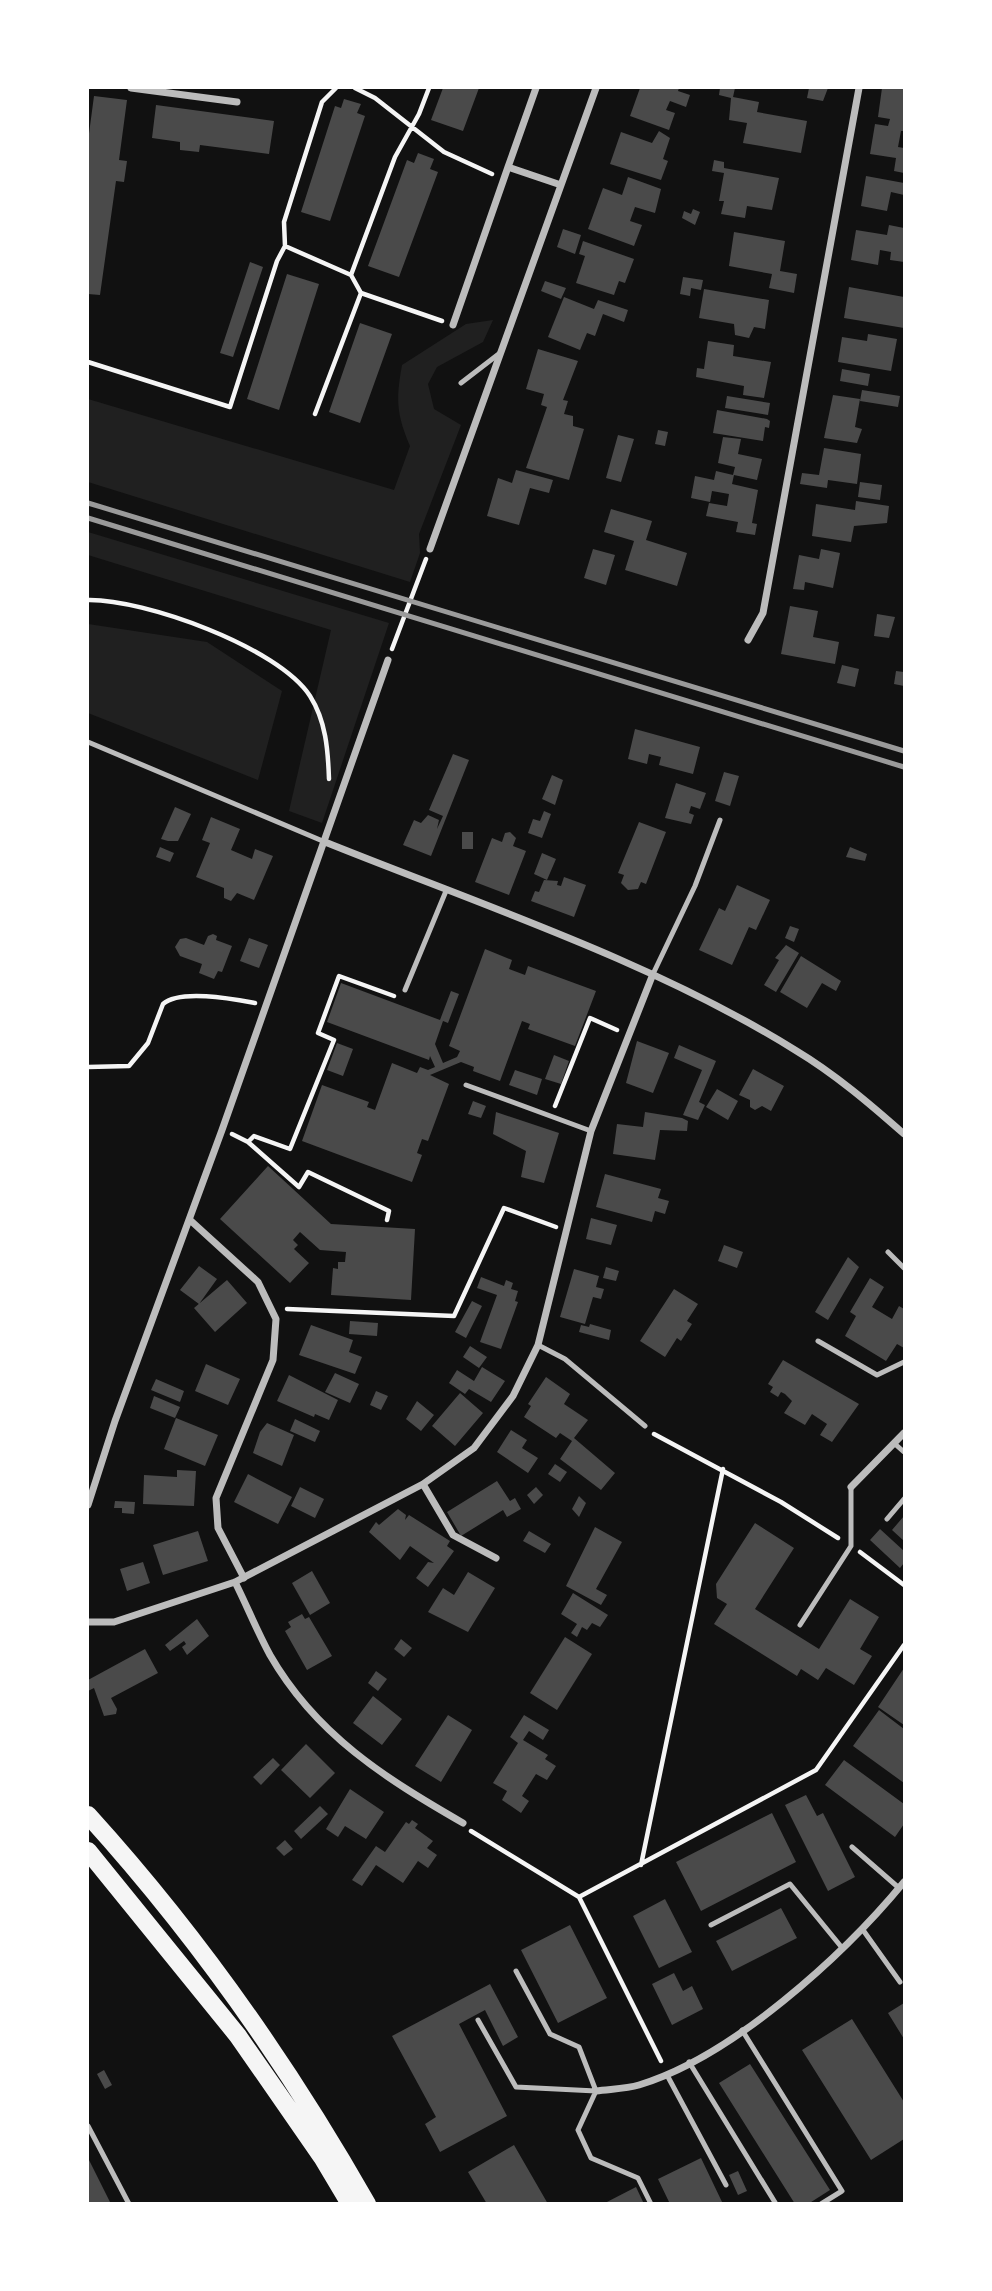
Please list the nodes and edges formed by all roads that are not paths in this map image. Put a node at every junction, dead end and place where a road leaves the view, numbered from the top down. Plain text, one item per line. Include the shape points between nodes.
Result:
1 (131, 88) edge
2 (536, 88) edge
3 (596, 88) edge
4 (859, 88) edge
5 (237, 102) dead end
6 (508, 167) junction
7 (561, 185) junction
8 (453, 325) road end
9 (500, 353) junction
10 (461, 383) dead end
11 (429, 549) road end
12 (748, 640) dead end
13 (388, 660) road end
14 (88, 742) edge
15 (720, 820) dead end
16 (325, 842) junction
17 (446, 891) junction
18 (653, 974) junction
19 (405, 990) road end
20 (466, 1085) dead end
21 (590, 1131) junction
22 (905, 1134) edge
23 (190, 1220) junction
24 (888, 1252) dead end
25 (905, 1268) edge
26 (818, 1341) dead end
27 (538, 1345) junction
28 (905, 1362) edge
29 (645, 1426) road end
30 (905, 1433) edge
31 (895, 1444) junction
32 (905, 1452) edge
33 (423, 1484) junction
34 (852, 1486) joint
35 (905, 1499) edge
36 (88, 1505) edge
37 (887, 1519) dead end
38 (496, 1559) dead end
39 (244, 1578) junction
40 (234, 1582) junction
41 (88, 1622) edge
42 (800, 1625) dead end
43 (88, 1815) edge
44 (463, 1823) road end
45 (852, 1847) dead end
46 (88, 1851) edge
47 (902, 1885) edge
48 (710, 1925) dead end
49 (863, 1930) junction
50 (843, 1949) junction
51 (516, 1971) dead end
52 (900, 1982) dead end
53 (478, 2021) dead end
54 (742, 2030) junction
55 (689, 2062) junction
56 (667, 2075) junction
57 (596, 2091) junction
58 (88, 2126) edge
59 (726, 2185) dead end
60 (129, 2203) edge
61 (350, 2203) edge
62 (367, 2203) edge
63 (651, 2203) edge
64 (776, 2203) edge
65 (821, 2203) edge

1 - 5 street
2 - 6 street
3 - 7 street
4 - 12 street via 763,613
6 - 7 street
6 - 8 street
7 - 9 street
9 - 10 lane
9 - 11 street
13 - 16 street
14 - 16 lane
15 - 18 lane
16 - 17 street
16 - 23 street
17 - 18 street
17 - 19 lane
18 - 21 street
18 - 22 street via 796,1050 855,1090
20 - 21 lane
21 - 27 street
23 - 36 street
23 - 39 street via 258,1282 275,1312 273,1360 216,1498 218,1528
24 - 25 lane
26 - 28 lane via 877,1375
27 - 29 lane via 565,1359
27 - 33 street via 513,1396 485,1436
30 - 31 street
31 - 32 lane
31 - 34 street
33 - 38 street via 453,1535
33 - 39 street
34 - 42 lane via 851,1546
35 - 37 lane
39 - 40 street
40 - 41 street via 114,1622
40 - 44 street via 271,1656 320,1721 380,1774
43 - 62 main road via 253,2019
45 - 47 lane
46 - 61 main road via 237,2036
47 - 49 street
48 - 50 lane via 789,1884
49 - 50 street
49 - 52 lane
50 - 54 street
51 - 57 lane via 550,2034 579,2047
53 - 57 lane via 516,2087
54 - 55 street
54 - 65 lane via 842,2191
55 - 56 street
55 - 64 lane
56 - 57 street via 636,2086
56 - 59 lane
57 - 63 lane via 578,2130 591,2158 638,2178
58 - 60 lane

